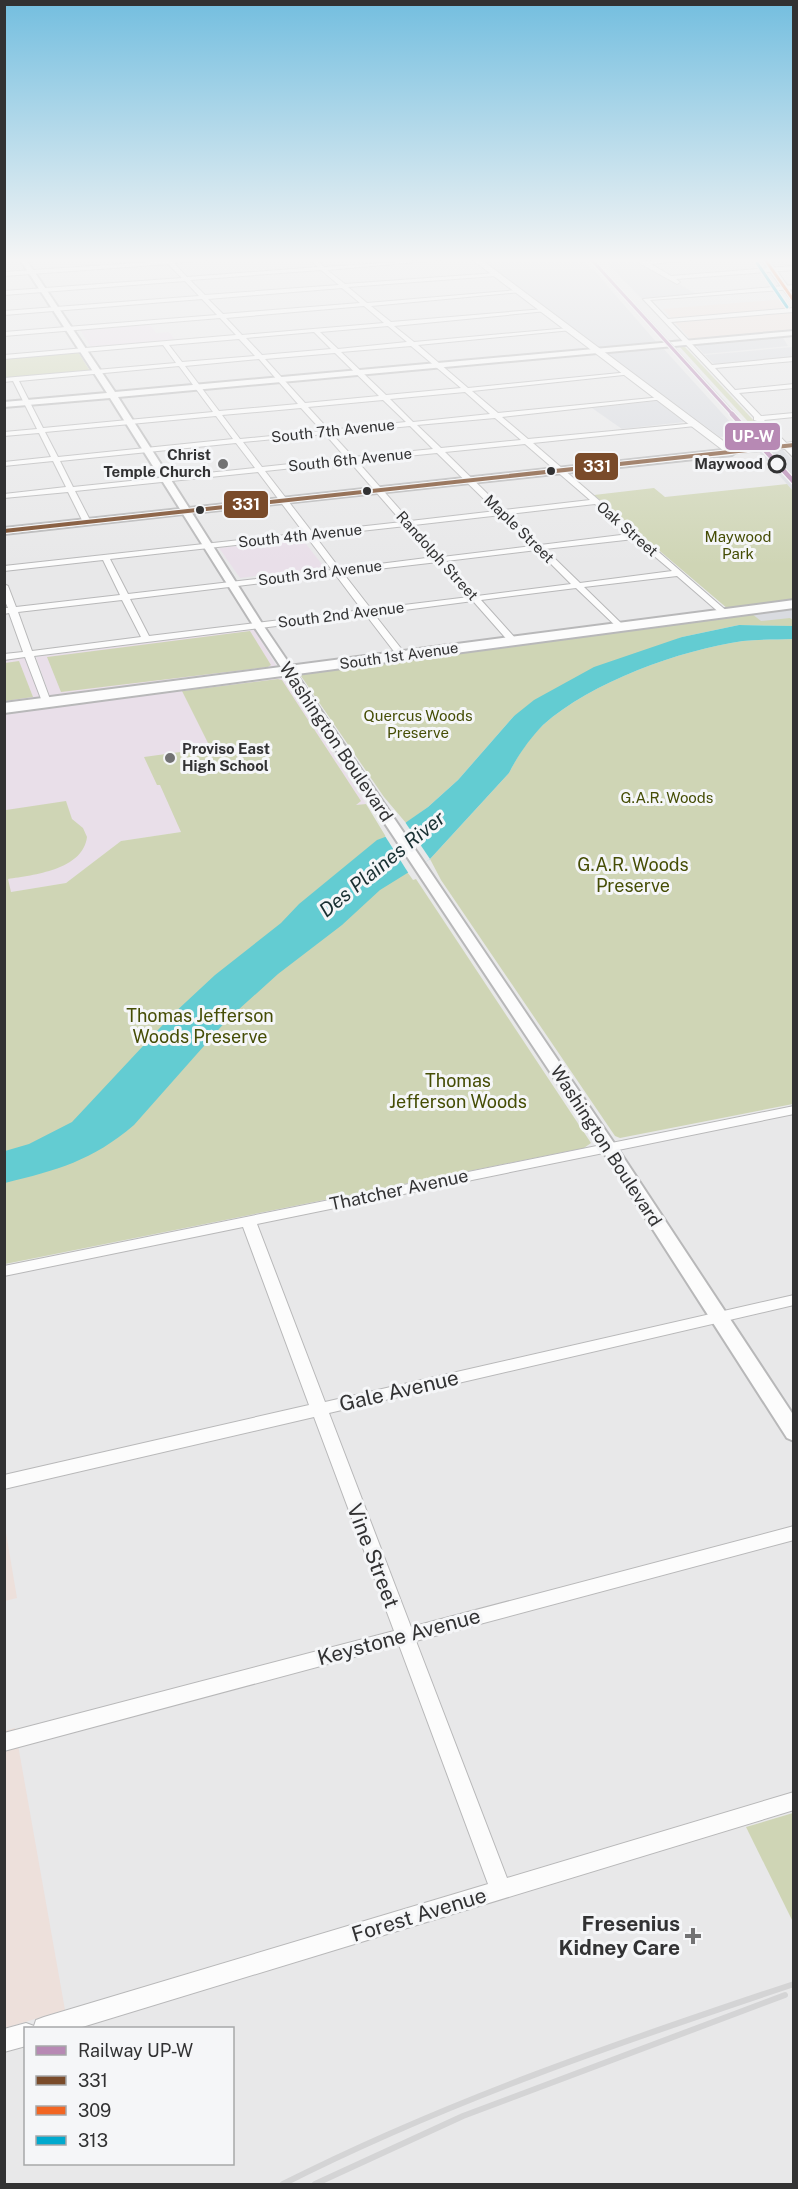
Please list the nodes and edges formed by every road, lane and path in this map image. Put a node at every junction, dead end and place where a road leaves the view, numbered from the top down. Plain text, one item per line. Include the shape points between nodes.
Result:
1 (89, 360) edge
2 (177, 360) edge
3 (224, 360) edge
4 (263, 360) edge
5 (346, 360) edge
6 (432, 360) edge
7 (493, 360) edge
8 (611, 360) edge
9 (703, 360) edge
10 (782, 360) edge
11 (180, 364) junction
12 (438, 365) junction
13 (710, 367) junction
14 (97, 372) junction
15 (359, 373) junction
16 (630, 374) junction
17 (15, 379) junction
18 (4, 380) edge
19 (280, 380) junction
20 (794, 386) edge
21 (198, 387) junction
22 (467, 390) junction
23 (732, 392) junction
24 (113, 395) junction
25 (385, 398) junction
26 (662, 399) junction
27 (27, 403) junction
28 (4, 405) edge
29 (303, 406) junction
30 (218, 414) junction
31 (794, 415) edge
32 (495, 416) junction
33 (756, 418) junction
34 (130, 423) junction
35 (411, 424) junction
36 (695, 424) junction
37 (41, 431) junction
38 (326, 432) junction
39 (4, 435) edge
40 (238, 440) junction
41 (526, 442) junction
42 (789, 446) edge
43 (148, 450) junction
44 (439, 451) junction
45 (732, 452) junction
46 (794, 456) edge
47 (55, 459) junction
48 (351, 460) junction
49 (4, 464) edge
50 (260, 469) junction
51 (559, 471) junction
52 (166, 479) junction
53 (469, 480) junction
54 (70, 489) junction
55 (378, 490) junction
56 (4, 496) edge
57 (283, 500) junction
58 (596, 502) junction
59 (187, 511) junction
60 (502, 513) junction
61 (87, 522) junction
62 (408, 523) junction
63 (4, 531) edge
64 (309, 535) junction
65 (636, 536) junction
66 (208, 546) junction
67 (538, 548) junction
68 (105, 558) junction
69 (440, 559) junction
70 (4, 569) edge
71 (337, 571) junction
72 (678, 573) junction
73 (232, 584) junction
74 (577, 585) junction
75 (4, 586) edge
76 (125, 596) junction
77 (474, 598) junction
78 (794, 604) edge
79 (9, 610) edge
80 (368, 611) junction
81 (725, 613) junction
82 (258, 625) junction
83 (620, 627) junction
84 (146, 639) junction
85 (513, 641) junction
86 (29, 654) junction
87 (402, 656) junction
88 (4, 657) edge
89 (288, 671) junction
90 (46, 702) junction
91 (4, 708) edge
92 (794, 1110) edge
93 (608, 1148) junction
94 (248, 1221) junction
95 (4, 1271) edge
96 (794, 1300) edge
97 (717, 1317) junction
98 (317, 1410) junction
99 (794, 1433) edge
100 (4, 1482) edge
101 (794, 1533) edge
102 (404, 1635) junction
103 (4, 1742) edge
104 (794, 1801) edge
105 (501, 1890) junction
106 (47, 2027) edge
107 (24, 2035) edge
108 (4, 2041) edge

1 - 14 street, Washington Boulevard
2 - 11 street
3 - 11 street
4 - 19 street, Randolph Street
5 - 15 street, Maple Street
6 - 12 street, Oak Street
7 - 12 street
8 - 16 main road
9 - 13 street
10 - 13 street
11 - 14 street
11 - 21 street
12 - 15 street
12 - 22 street, Oak Street
13 - 23 street
14 - 17 street
14 - 24 street, Washington Boulevard
15 - 19 street
15 - 25 street, Maple Street
16 - 22 street
16 - 26 main road
17 - 18 street
17 - 27 street
19 - 21 street
19 - 29 street, Randolph Street
20 - 23 street
21 - 24 street
21 - 30 street
22 - 25 street
22 - 32 street, Oak Street
23 - 33 street
24 - 27 street
24 - 34 street, Washington Boulevard
25 - 29 street
25 - 35 street, Maple Street
26 - 32 street, South 7th Avenue
26 - 36 main road
27 - 28 street
27 - 37 street
29 - 30 street
29 - 38 street, Randolph Street
30 - 34 street
30 - 40 street
31 - 33 street
32 - 35 street, South 7th Avenue
32 - 41 street, Oak Street
33 - 42 street
34 - 37 street
34 - 43 street, Washington Boulevard
35 - 38 street, South 7th Avenue
35 - 44 street, Maple Street
36 - 41 street, South 6th Avenue
36 - 45 main road
37 - 39 street
37 - 47 street
38 - 40 street, South 7th Avenue
38 - 48 street, Randolph Street
40 - 43 street, South 7th Avenue
40 - 50 street
41 - 44 street, South 6th Avenue
41 - 51 street, Oak Street
42 - 45 main road
42 - 46 street
43 - 47 street, South 7th Avenue
43 - 52 street, Washington Boulevard
44 - 48 street, South 6th Avenue
44 - 53 street, Maple Street
45 - 51 street
47 - 49 street, South 7th Avenue
47 - 54 street
48 - 50 street, South 6th Avenue
48 - 55 street, Randolph Street
50 - 52 street, South 6th Avenue
50 - 57 street
51 - 53 street
51 - 58 street, Oak Street
52 - 54 street, South 6th Avenue
52 - 59 street, Washington Boulevard
53 - 55 street
53 - 60 street, Maple Street
54 - 56 street, South 6th Avenue
54 - 61 street
55 - 57 street
55 - 62 street, Randolph Street
57 - 59 street
57 - 64 street
58 - 60 street, South 4th Avenue
58 - 65 street, Oak Street
59 - 61 street
59 - 66 street, Washington Boulevard
60 - 62 street, South 4th Avenue
60 - 67 street, Maple Street
61 - 63 street
62 - 64 street, South 4th Avenue
62 - 69 street, Randolph Street
64 - 66 street, South 4th Avenue
64 - 71 street
65 - 67 street, South 3rd Avenue
65 - 72 street, Oak Street
66 - 68 street, South 4th Avenue
66 - 73 street, Washington Boulevard
67 - 69 street, South 3rd Avenue
67 - 74 street, Maple Street
68 - 70 street, South 4th Avenue
68 - 76 street
69 - 71 street, South 3rd Avenue
69 - 77 street, Randolph Street
71 - 73 street, South 3rd Avenue
71 - 80 street
72 - 74 street, South 2nd Avenue
72 - 81 street, Oak Street
73 - 76 street, South 3rd Avenue
73 - 82 street, Washington Boulevard
74 - 77 street, South 2nd Avenue
74 - 83 street, Maple Street
75 - 79 street
76 - 79 street, South 3rd Avenue
76 - 84 street
77 - 80 street, South 2nd Avenue
77 - 85 street, Randolph Street
78 - 81 main road, South 1st Avenue
79 - 86 street
80 - 82 street, South 2nd Avenue
80 - 87 street
81 - 83 main road, South 1st Avenue
82 - 84 street, South 2nd Avenue
82 - 89 street, Washington Boulevard
83 - 85 main road, South 1st Avenue
84 - 86 street, South 2nd Avenue
85 - 87 main road, South 1st Avenue
86 - 88 street, South 2nd Avenue
86 - 90 street
87 - 89 main road, South 1st Avenue
89 - 90 main road, South 1st Avenue
89 - 93 street, Washington Boulevard
90 - 91 main road, South 1st Avenue
92 - 93 street, Thatcher Avenue
93 - 94 street, Thatcher Avenue
93 - 97 street, Washington Boulevard
94 - 95 street, Thatcher Avenue
94 - 98 street, Vine Street
96 - 97 street, Gale Avenue
97 - 98 street, Gale Avenue
97 - 99 street, Washington Boulevard
98 - 100 street, Gale Avenue
98 - 102 street, Vine Street
101 - 102 street, Keystone Avenue
102 - 103 street, Keystone Avenue
102 - 105 street, Vine Street
104 - 105 street, Forest Avenue
105 - 106 street, Forest Avenue
107 - 108 street

